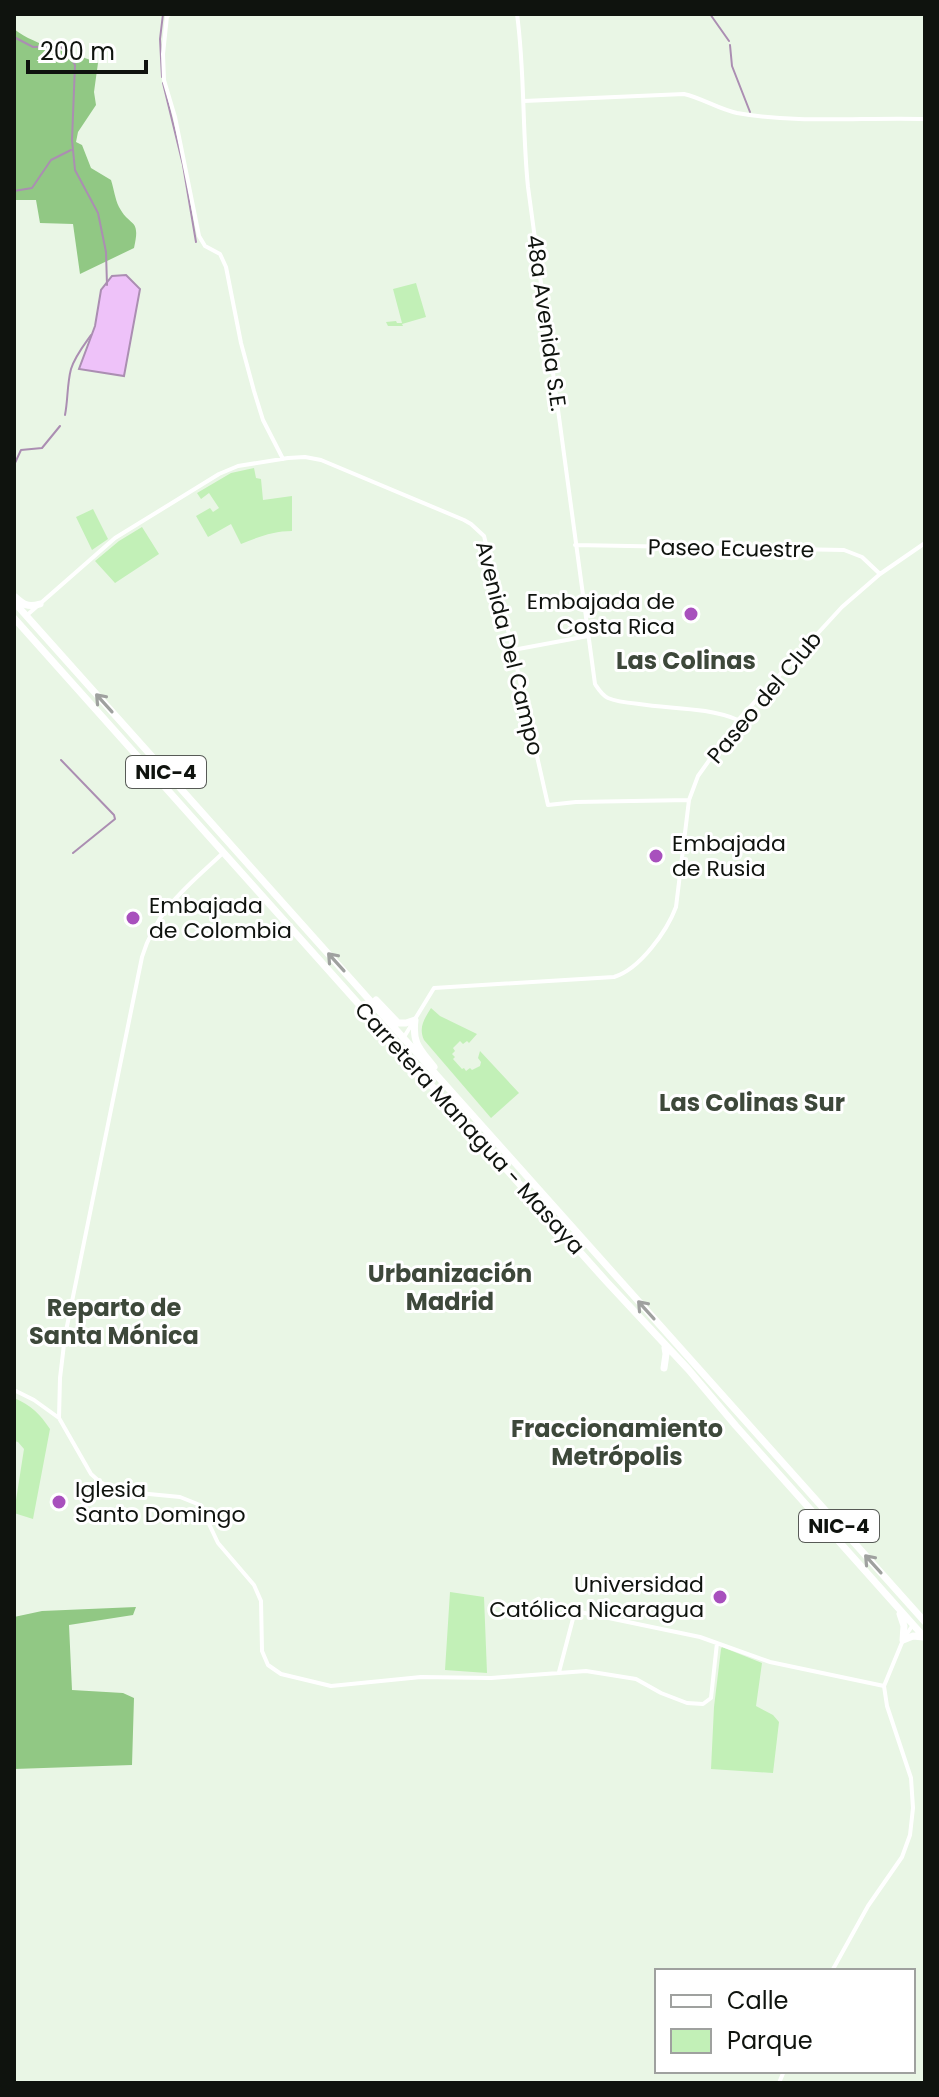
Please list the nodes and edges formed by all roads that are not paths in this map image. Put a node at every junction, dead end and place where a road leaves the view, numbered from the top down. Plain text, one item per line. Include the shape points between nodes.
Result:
1 (517, 14) edge
2 (168, 15) edge
3 (524, 101) junction
4 (925, 119) edge
5 (283, 459) junction
6 (925, 543) edge
7 (575, 545) junction
8 (880, 574) junction
9 (14, 596) edge
10 (14, 602) edge
11 (38, 606) junction
12 (14, 615) edge
13 (26, 616) junction
14 (39, 630) junction
15 (588, 636) junction
16 (513, 650) junction
17 (47, 654) junction
18 (738, 720) junction
19 (137, 741) junction
20 (156, 775) junction
21 (689, 800) junction
22 (191, 801) junction
23 (224, 852) junction
24 (353, 981) junction
25 (350, 994) junction
26 (415, 1020) junction
27 (403, 1039) junction
28 (432, 1084) junction
29 (443, 1084) junction
30 (664, 1331) junction
31 (662, 1342) junction
32 (680, 1362) junction
33 (664, 1368) dead end
34 (707, 1377) junction
35 (14, 1390) edge
36 (59, 1418) junction
37 (745, 1420) junction
38 (736, 1426) junction
39 (754, 1430) junction
40 (748, 1438) junction
41 (902, 1596) junction
42 (897, 1609) junction
43 (925, 1622) edge
44 (912, 1625) junction
45 (925, 1628) edge
46 (925, 1638) edge
47 (903, 1640) junction
48 (717, 1643) junction
49 (559, 1672) junction
50 (884, 1686) junction
51 (833, 1969) edge

1 - 3 street, 48a Avenida S.E.
2 - 5 street via 164,80 199,236 220,254 226,267 263,420
3 - 4 street via 684,94 725,110 761,116
3 - 7 street, 48a Avenida S.E. via 528,187
5 - 11 street, Avenida Del Campo via 219,474 115,538
5 - 16 street, Avenida Del Campo via 321,460 480,530
6 - 8 street, Paseo del Club
7 - 8 street, Paseo Ecuestre via 844,550 862,557
7 - 15 street, 48a Avenida S.E.
8 - 18 street, Paseo del Club via 842,607
9 - 11 highway via 24,605
10 - 13 highway, Carretera Managua - Masaya / NIC-4
11 - 13 street, Avenida Del Campo
11 - 14 highway
12 - 13 highway
12 - 17 highway, Carretera Managua - Masaya / NIC-4
13 - 14 highway, Carretera Managua - Masaya / NIC-4
13 - 17 highway via 25,624
19 -> 14 highway, Carretera Managua - Masaya / NIC-4
15 - 16 street
15 - 18 street, 48a Avenida S.E. via 595,684 608,698
16 - 21 street, Avenida Del Campo via 548,805
17 - 20 highway, Carretera Managua - Masaya / NIC-4
18 - 21 street, Paseo del Club via 698,776
19 - 20 highway
19 - 22 highway, Carretera Managua - Masaya / NIC-4
20 - 22 highway
20 - 23 highway, Carretera Managua - Masaya / NIC-4
21 - 26 street, Paseo del Club via 676,907 631,969 614,977 434,988
24 -> 22 highway, Carretera Managua - Masaya / NIC-4
23 - 25 highway, Carretera Managua - Masaya / NIC-4
23 - 36 street via 160,916 145,945 65,1336
24 - 26 highway via 398,1023
24 - 27 highway, Carretera Managua - Masaya / NIC-4
25 - 27 highway
25 - 28 highway, Carretera Managua - Masaya / NIC-4
26 - 27 street
26 - 29 highway via 415,1043
27 - 28 highway via 403,1047
27 - 29 highway, Carretera Managua - Masaya / NIC-4
28 - 31 highway, Carretera Managua - Masaya / NIC-4
30 -> 29 highway, Carretera Managua - Masaya / NIC-4
30 - 32 highway
30 - 34 highway, Carretera Managua - Masaya / NIC-4
31 - 32 highway, Carretera Managua - Masaya / NIC-4
31 - 33 highway
32 - 34 highway
32 - 38 highway, Carretera Managua - Masaya / NIC-4
34 - 37 highway, Carretera Managua - Masaya / NIC-4
35 - 36 street
36 - 49 street via 100,1482 200,1505 218,1543 254,1585 261,1601 262,1651 268,1665 281,1674 331,1686
37 - 38 highway via 744,1427
37 - 39 highway, Carretera Managua - Masaya / NIC-4
38 - 40 highway, Carretera Managua - Masaya / NIC-4
39 - 40 highway via 748,1431
41 -> 39 highway, Carretera Managua - Masaya / NIC-4
40 - 42 highway, Carretera Managua - Masaya / NIC-4
41 - 43 highway, Carretera Managua - Masaya / NIC-4
41 - 44 highway
42 - 44 highway, Carretera Managua - Masaya / NIC-4
42 - 47 highway
44 - 45 highway
44 - 46 highway, Carretera Managua - Masaya / NIC-4
44 - 47 street
46 - 47 highway
47 - 50 street
48 - 49 street via 575,1611
48 - 49 street via 712,1693 703,1704 687,1703 627,1676
48 - 50 street via 770,1662
50 - 51 street via 911,1778 910,1835 902,1857

